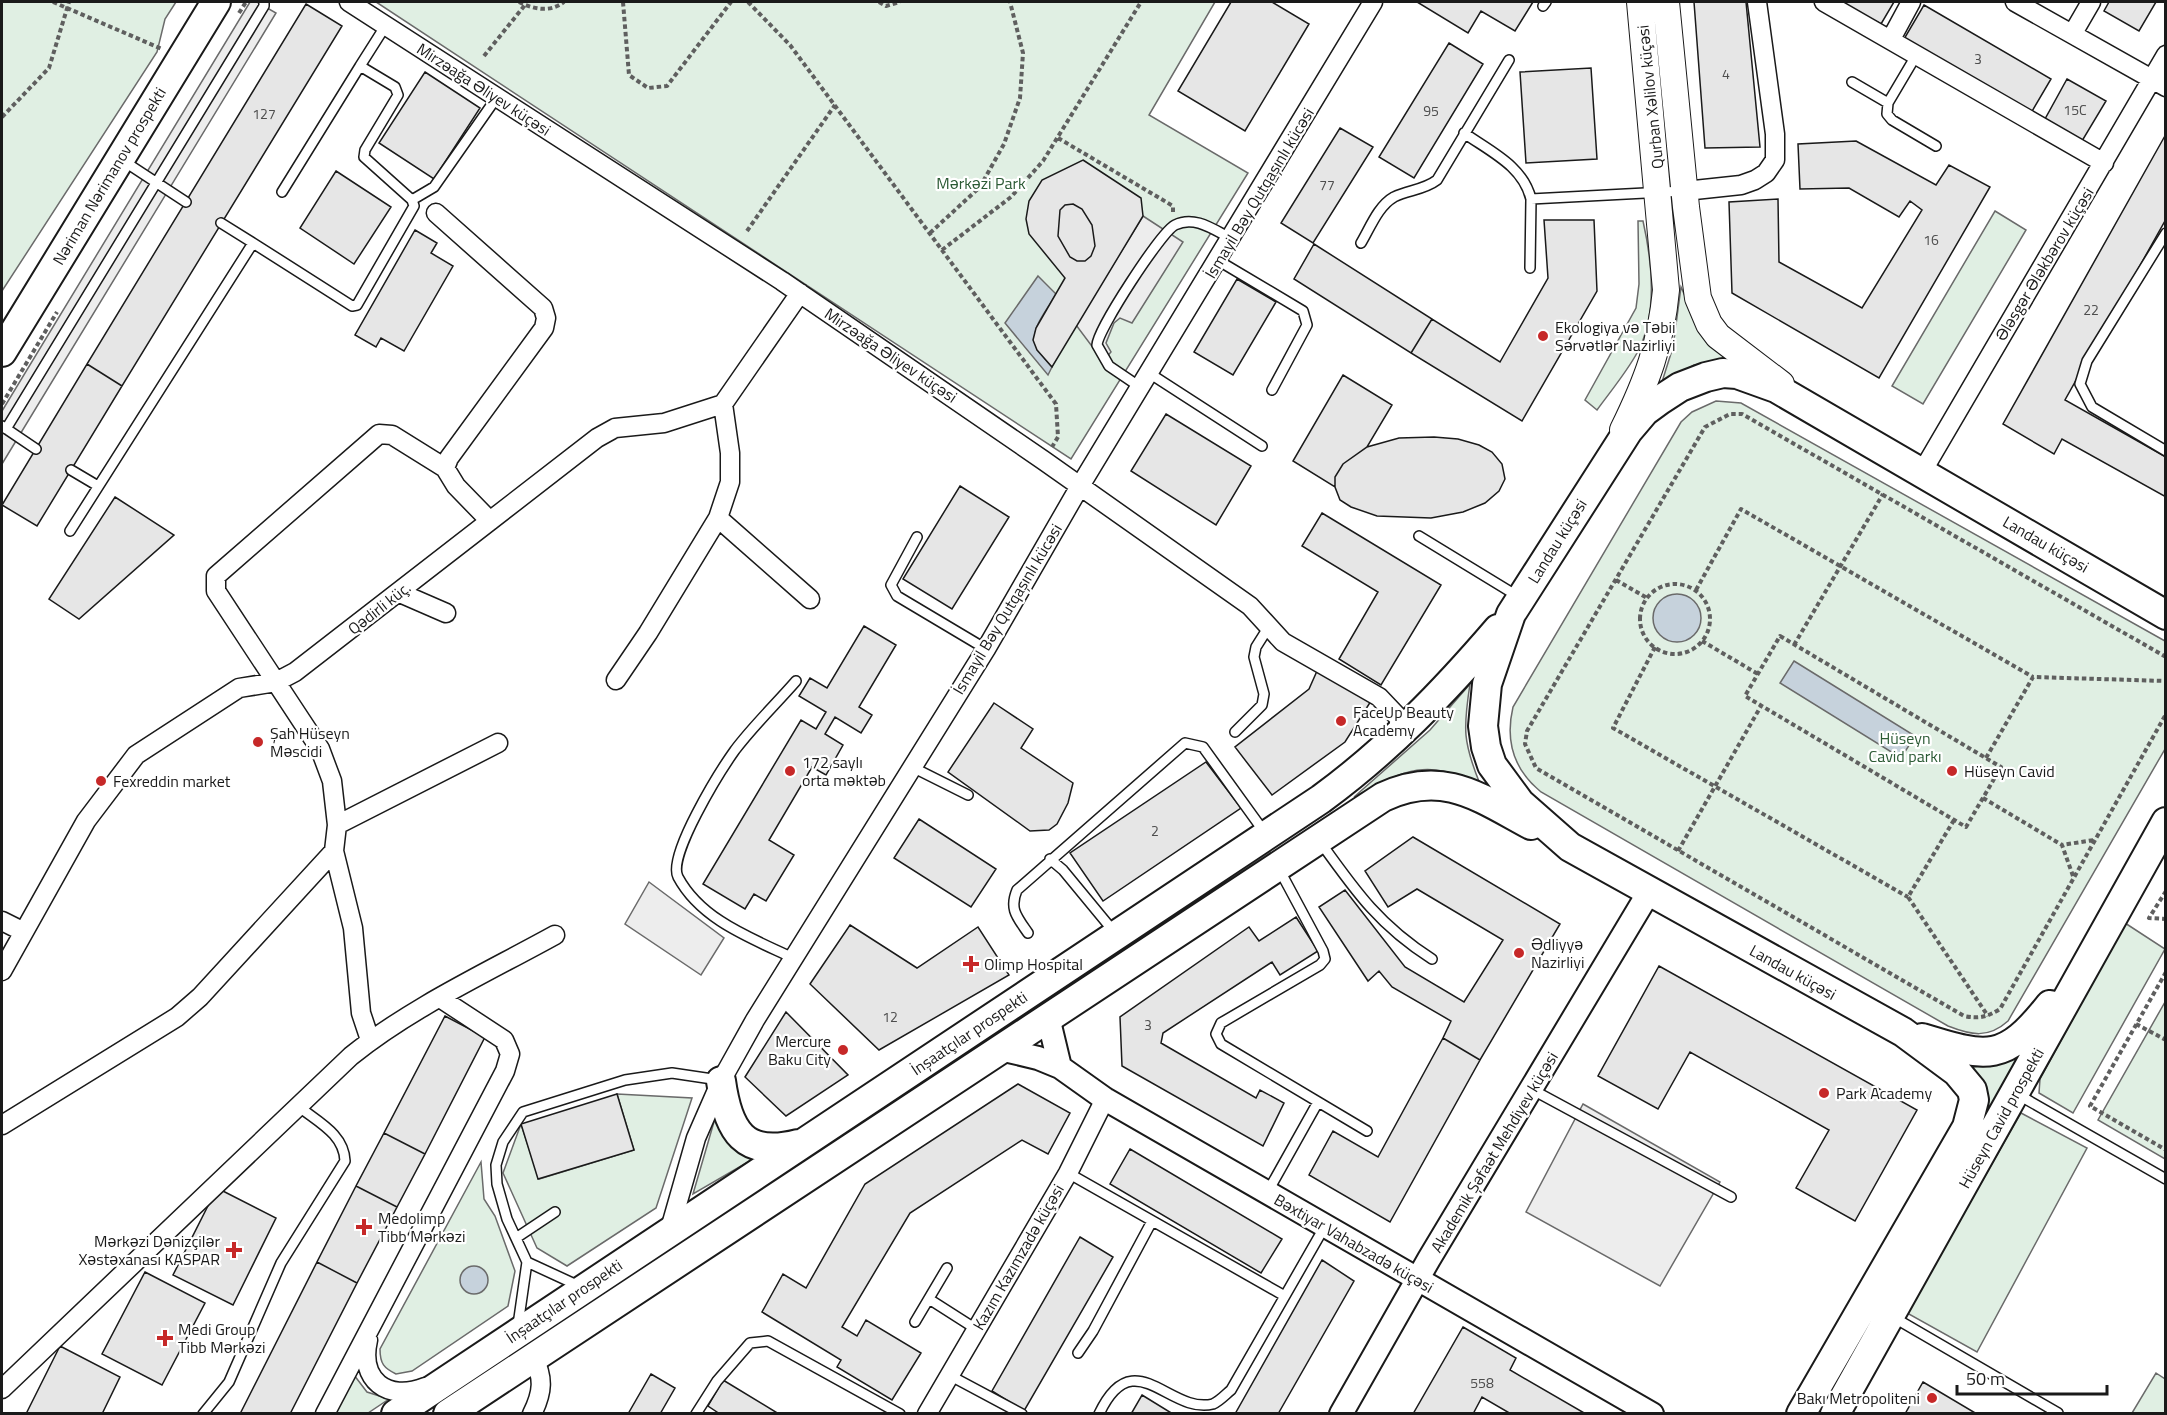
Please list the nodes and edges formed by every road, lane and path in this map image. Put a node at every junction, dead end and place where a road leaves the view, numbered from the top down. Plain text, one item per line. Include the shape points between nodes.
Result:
1 (53, 2) edge
2 (69, 2) edge
3 (206, 2) edge
4 (216, 2) edge
5 (264, 2) edge
6 (349, 2) edge
7 (519, 2) edge
8 (564, 2) edge
9 (623, 2) edge
10 (731, 2) edge
11 (748, 2) edge
12 (879, 2) edge
13 (900, 2) edge
14 (1010, 2) edge
15 (1140, 2) edge
16 (1373, 2) edge
17 (1640, 2) edge
18 (1666, 2) edge
19 (1757, 2) edge
20 (1824, 2) edge
21 (1911, 2) edge
22 (2015, 2) edge
23 (2091, 2) edge
24 (525, 5) junction
25 (66, 7) junction
26 (386, 25) junction
27 (2073, 33) junction
28 (1891, 39) junction
29 (192, 41) junction
30 (163, 50) dead end
31 (1917, 54) junction
32 (2166, 55) edge
33 (484, 56) dead end
34 (1509, 60) dead end
35 (360, 66) junction
36 (1852, 82) dead end
37 (2159, 83) edge
38 (497, 97) junction
39 (1888, 103) junction
40 (835, 105) junction
41 (2, 117) edge
42 (1464, 133) junction
43 (1058, 138) junction
44 (1936, 146) dead end
45 (120, 158) junction
46 (2104, 163) junction
47 (157, 183) junction
48 (1685, 191) junction
49 (282, 192) dead end
50 (1659, 194) junction
51 (1531, 199) junction
52 (412, 200) junction
53 (186, 202) dead end
54 (436, 213) dead end
55 (221, 223) dead end
56 (1174, 225) junction
57 (747, 231) dead end
58 (930, 233) junction
59 (2166, 233) edge
60 (1232, 239) junction
61 (253, 243) junction
62 (1360, 243) dead end
63 (942, 250) junction
64 (1219, 261) junction
65 (1530, 268) dead end
66 (800, 293) junction
67 (2, 352) edge
68 (1144, 380) junction
69 (1272, 390) dead end
70 (723, 404) junction
71 (4, 427) edge
72 (1843, 427) junction
73 (1262, 446) dead end
74 (1052, 447) dead end
75 (36, 449) dead end
76 (2166, 451) edge
77 (1607, 462) junction
78 (445, 468) junction
79 (71, 470) dead end
80 (1922, 472) junction
81 (98, 486) junction
82 (1080, 486) junction
83 (1883, 494) junction
84 (718, 518) junction
85 (490, 520) junction
86 (70, 531) dead end
87 (1419, 536) dead end
88 (917, 537) dead end
89 (1840, 566) junction
90 (1616, 580) junction
91 (1696, 590) junction
92 (400, 592) junction
93 (1647, 598) junction
94 (810, 599) dead end
95 (1516, 606) junction
96 (2162, 611) edge
97 (446, 613) dead end
98 (1268, 628) junction
99 (1702, 641) junction
100 (1794, 645) junction
101 (1654, 647) junction
102 (986, 649) junction
103 (2166, 657) edge
104 (1758, 674) junction
105 (2033, 677) junction
106 (616, 680) dead end
107 (796, 681) dead end
108 (2166, 681) edge
109 (276, 682) junction
110 (1761, 706) junction
111 (2166, 714) edge
112 (1235, 732) dead end
113 (1397, 738) junction
114 (498, 743) dead end
115 (1986, 759) junction
116 (912, 767) junction
117 (1715, 786) junction
118 (969, 795) dead end
119 (1983, 798) junction
120 (1954, 820) junction
121 (2166, 822) edge
122 (337, 825) junction
123 (1266, 836) junction
124 (1319, 840) junction
125 (2094, 840) junction
126 (2062, 844) junction
127 (1570, 847) junction
128 (1678, 850) junction
129 (334, 851) junction
130 (1050, 859) junction
131 (1278, 867) junction
132 (2073, 876) junction
133 (2166, 891) edge
134 (1649, 892) junction
135 (1908, 897) junction
136 (2166, 920) edge
137 (2, 921) edge
138 (22, 931) junction
139 (1028, 933) dead end
140 (555, 935) dead end
141 (1117, 935) junction
142 (793, 958) junction
143 (2088, 958) junction
144 (1432, 959) dead end
145 (2, 971) edge
146 (2166, 972) edge
147 (440, 998) junction
148 (1988, 1016) junction
149 (1048, 1017) junction
150 (2136, 1024) junction
151 (1903, 1032) junction
152 (370, 1040) junction
153 (2166, 1040) edge
154 (1000, 1048) junction
155 (1060, 1067) junction
156 (721, 1081) junction
157 (1531, 1089) junction
158 (2015, 1093) junction
159 (1105, 1099) junction
160 (1318, 1102) junction
161 (298, 1106) junction
162 (2, 1125) edge
163 (1367, 1131) dead end
164 (806, 1142) junction
165 (2166, 1150) edge
166 (1068, 1173) junction
167 (2166, 1179) edge
168 (1267, 1193) junction
169 (1731, 1197) dead end
170 (555, 1212) dead end
171 (1151, 1222) junction
172 (1324, 1226) junction
173 (670, 1229) junction
174 (516, 1238) junction
175 (527, 1262) junction
176 (947, 1268) dead end
177 (1418, 1280) junction
178 (584, 1288) junction
179 (1283, 1295) junction
180 (929, 1299) junction
181 (1891, 1316) junction
182 (915, 1322) dead end
183 (372, 1324) junction
184 (976, 1329) junction
185 (516, 1334) junction
186 (1077, 1353) dead end
187 (533, 1356) junction
188 (950, 1375) junction
189 (449, 1378) junction
190 (2, 1389) edge
191 (203, 1413) edge
192 (325, 1413) edge
193 (396, 1413) edge
194 (448, 1413) edge
195 (532, 1413) edge
196 (696, 1413) edge
197 (900, 1413) edge
198 (927, 1413) edge
199 (1022, 1413) edge
200 (1099, 1413) edge
201 (1341, 1413) edge
202 (1652, 1413) edge
203 (1801, 1413) edge
204 (1835, 1413) edge
205 (2058, 1413) edge

1 - 25 path
2 - 25 path
3 - 29 lane
4 - 29 main road, Nəriman Nərimanov prospekti
5 - 47 lane
6 - 26 street, Mirzəağa Əliyev küçəsi
7 - 24 path
8 - 24 path via 537,10
9 - 10 path via 629,75 648,88 667,86
11 - 40 path via 790,45
12 - 13 path via 886,6
14 - 58 path via 1023,53 1020,98 1004,144 980,187
15 - 43 path
16 - 60 street, İsmayil Bəy Qutqaşınlı kücəsi
17 - 50 main road, Qurban Xəlilov küçəsi
18 - 48 main road, Qurban Xəlilov küçəsi
19 - 48 street via 1775,160 1766,172 1741,185
20 - 28 street
21 - 28 street
22 - 27 street
23 - 27 street
24 - 33 path
25 - 30 path
25 - 41 path via 49,68
26 - 35 lane
26 - 38 street, Mirzəağa Əliyev küçəsi
27 - 37 street
28 - 31 street
29 - 45 main road, Nəriman Nərimanov prospekti
31 - 39 lane
31 - 46 street
32 - 37 street, Ələsgər Ələkbərov küçəsi
34 - 42 lane
35 - 49 lane
35 - 52 lane via 395,87 398,95 364,157
36 - 39 lane
37 - 46 street, Ələsgər Ələkbərov küçəsi
38 - 52 lane via 434,187
38 - 66 street, Mirzəağa Əliyev küçəsi
39 - 44 lane via 1887,114 1892,120
40 - 57 path
40 - 58 path
42 - 51 lane via 1519,171
42 - 62 lane via 1437,180 1395,196 1384,205
43 - 56 path via 1173,206
43 - 63 path via 1011,198
45 - 47 lane
45 - 67 main road, Nəriman Nərimanov prospekti
46 - 80 street, Ələsgər Ələkbərov küçəsi
47 - 53 lane
47 - 71 lane
48 - 50 lane
48 - 72 main road, Qurban Xəlilov küçəsi via 1698,298 1709,324 1745,359
50 - 51 lane
50 - 77 main road, Qurban Xəlilov küçəsi via 1666,279 1664,320 1647,381
51 - 65 lane
52 - 61 lane via 414,206 357,305 352,306
54 - 78 street via 543,308 546,318 544,328
55 - 61 lane
56 - 60 lane via 1198,222
56 - 68 lane via 1155,246 1097,339 1109,366
58 - 63 path
59 - 76 lane via 2087,362 2080,384 2092,407
60 - 64 street, İsmayil Bəy Qutqaşınlı kücəsi
61 - 81 lane
63 - 74 path via 1056,404 1058,437
64 - 68 street, İsmayil Bəy Qutqaşınlı kücəsi
64 - 69 lane via 1303,311 1307,318 1307,325
66 - 70 street
66 - 82 street, Mirzəağa Əliyev küçəsi
68 - 73 lane
68 - 82 street, İsmayil Bəy Qutqaşınlı kücəsi
70 - 84 street via 730,482
70 - 85 street, Qədirli küç. via 664,423 615,428
71 - 75 lane
72 - 77 main road, Landau küçəsi via 1755,379 1723,373 1680,387 1645,411
72 - 80 main road, Landau küçəsi
77 - 95 main road, Landau küçəsi
78 - 85 street via 456,486
78 - 109 street via 392,435 379,435 216,576 216,591
79 - 81 lane
80 - 96 main road, Landau küçəsi
81 - 86 lane
82 - 98 street, Mirzəağa Əliyev küçəsi via 1250,606
82 - 102 street, İsmayil Bəy Qutqaşınlı kücəsi
83 - 89 path
83 - 90 path via 1742,414 1730,414 1705,427
83 - 103 path
84 - 94 street
84 - 106 street
85 - 92 street, Qədirli küç.
87 - 95 lane
88 - 102 lane via 891,585 897,596
89 - 91 path via 1741,509
89 - 100 path
89 - 105 path
90 - 93 path
90 - 128 path via 1527,731 1525,744 1536,768
91 - 93 path via 1675,583 1664,585
91 - 99 path via 1704,598 1710,619
92 - 97 street
92 - 109 street, Qədirli küç. via 295,672
93 - 101 path via 1641,608 1642,630
95 - 113 main road, İnşaatçılar prospekti
95 - 127 main road, Landau küçəsi via 1488,684 1483,726 1486,747 1492,765 1520,803
98 - 112 lane via 1254,657 1264,693 1262,705
98 - 113 street, Mirzəağa Əliyev küçəsi via 1283,642 1379,697 1398,717
99 - 101 path via 1675,654
99 - 104 path
100 - 104 path via 1780,636
100 - 115 path
101 - 117 path via 1612,728
102 - 116 street, İsmayil Bəy Qutqaşınlı kücəsi
104 - 110 path via 1745,696
105 - 108 path
105 - 115 path
107 - 142 lane via 735,750 683,838 674,866 695,899 720,922
109 - 122 street via 320,749 332,781
109 - 138 street, Qədirli küç. via 239,688 136,755 86,821
110 - 117 path
110 - 120 path
111 - 125 path
113 - 123 main road, İnşaatçılar prospekti via 1359,771
114 - 122 street
115 - 119 path via 2001,767
116 - 118 lane
116 - 142 street, İsmayil Bəy Qutqaşınlı kücəsi
117 - 128 path
117 - 135 path
119 - 120 path via 1966,827
119 - 126 path
120 - 135 path
121 - 143 main road, Hüseyn Cavid prospekti
122 - 129 street
123 - 130 lane via 1203,747 1185,743
123 - 141 main road, İnşaatçılar prospekti
124 - 127 main road, İnşaatçılar prospekti via 1383,797 1405,787 1429,785 1455,788 1478,797
124 - 131 main road, İnşaatçılar prospekti
124 - 144 lane via 1359,896 1400,938
125 - 126 path
125 - 132 path
126 - 132 path
127 - 134 main road, Landau küçəsi
128 - 148 path via 1964,1016
129 - 152 street via 353,928 361,1013
129 - 162 street via 177,1017
130 - 139 lane via 1017,890 1012,901 1012,910
130 - 141 lane
131 - 149 main road, İnşaatçılar prospekti
131 - 160 lane via 1325,959 1221,1023 1216,1034 1221,1044
132 - 148 path via 2000,1009
133 - 136 path via 2150,918
134 - 151 main road, Landau küçəsi
134 - 157 street, Akademik Şəfaət Mehdiyev küçəsi
135 - 148 path
137 - 138 street
138 - 145 street, Qədirli küç.
140 - 147 street
141 - 164 main road, İnşaatçılar prospekti
142 - 156 street, İsmayil Bəy Qutqaşınlı kücəsi
143 - 151 main road via 2044,1013 2009,1046 1990,1053 1968,1052
143 - 158 main road, Hüseyn Cavid prospekti
146 - 150 path
147 - 152 street
147 - 183 street via 504,1040 510,1054 505,1071
149 - 154 main road, İnşaatçılar prospekti
149 - 155 street
150 - 153 path
150 - 165 path via 2090,1106
151 - 203 main road, Hüseyn Cavid prospekti via 1957,1072 1972,1090 1974,1110
152 - 161 street
154 - 155 street, Bəxtiyar Vahabzadə küçəsi
154 - 187 main road, İnşaatçılar prospekti
155 - 159 street, Bəxtiyar Vahabzadə küçəsi
156 - 164 main road via 729,1116 759,1148
156 - 173 street, İsmayil Bəy Qutqaşınlı kücəsi via 696,1138
156 - 174 lane via 672,1073 625,1080 523,1112 507,1134 496,1165 497,1184
157 - 169 lane
157 - 177 street, Akademik Şəfaət Mehdiyev küçəsi
158 - 167 lane
158 - 181 main road, Hüseyn Cavid prospekti
159 - 166 street, Kazım Kazımzadə küçəsi
159 - 168 street, Bəxtiyar Vahabzadə küçəsi
160 - 163 lane
160 - 168 lane
161 - 190 street
161 - 191 lane via 338,1137 345,1161 281,1263 229,1382
164 - 173 main road, İnşaatçılar prospekti
166 - 171 lane
166 - 184 street, Kazım Kazımzadə küçəsi
168 - 172 street, Bəxtiyar Vahabzadə küçəsi
170 - 174 lane
171 - 179 lane
171 - 186 lane via 1093,1331
172 - 177 street, Bəxtiyar Vahabzadə küçəsi
172 - 179 lane
173 - 178 main road, İnşaatçılar prospekti
174 - 175 lane
175 - 178 lane
175 - 185 lane
176 - 180 lane
177 - 201 street, Akademik Şəfaət Mehdiyev küçəsi
177 - 202 street, Bəxtiyar Vahabzadə küçəsi
178 - 185 main road, İnşaatçılar prospekti
179 - 200 lane via 1231,1390 1215,1403 1201,1406 1142,1383 1125,1382 1114,1388
180 - 182 lane
180 - 184 lane
181 - 204 main road, Hüseyn Cavid prospekti
181 - 205 lane
183 - 189 street via 365,1359 368,1372 377,1383 402,1392
183 - 192 street
184 - 188 street, Kazım Kazımzadə küçəsi
185 - 189 main road, İnşaatçılar prospekti
187 - 194 main road, İnşaatçılar prospekti
187 - 195 street via 542,1385
188 - 198 street, Kazım Kazımzadə küçəsi
188 - 199 lane
189 - 193 main road, İnşaatçılar prospekti
196 - 197 lane via 750,1342 768,1341

